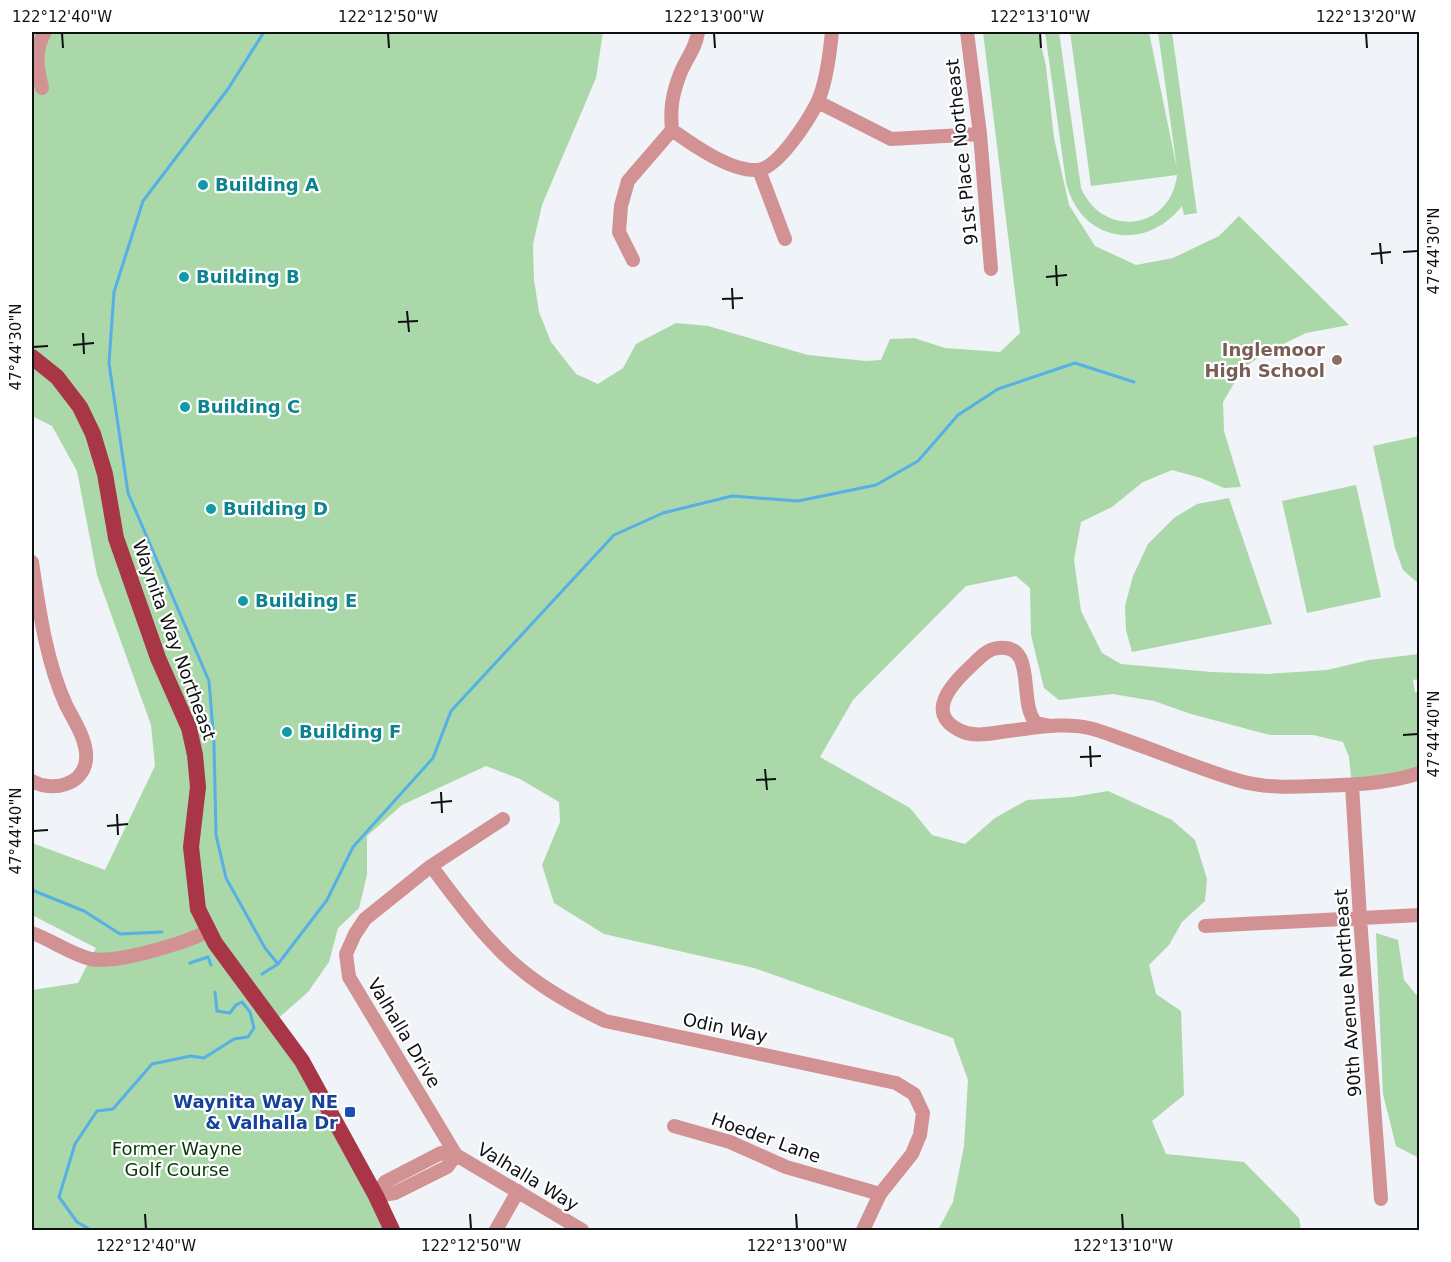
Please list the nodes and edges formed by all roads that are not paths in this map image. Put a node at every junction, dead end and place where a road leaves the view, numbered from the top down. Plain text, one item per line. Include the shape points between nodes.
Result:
1 (45, 32) edge
2 (698, 32) edge
3 (832, 32) edge
4 (967, 32) edge
5 (42, 88) dead end
6 (818, 102) junction
7 (672, 130) junction
8 (980, 134) junction
9 (759, 170) junction
10 (785, 239) dead end
11 (633, 260) dead end
12 (991, 269) dead end
13 (32, 357) edge
14 (32, 562) edge
15 (1051, 726) junction
16 (1419, 773) edge
17 (32, 781) edge
18 (1352, 785) junction
19 (504, 819) dead end
20 (430, 866) junction
21 (1419, 915) edge
22 (1360, 918) junction
23 (1205, 926) dead end
24 (209, 931) junction
25 (32, 933) edge
26 (674, 1126) dead end
27 (456, 1155) junction
28 (518, 1191) junction
29 (880, 1194) junction
30 (376, 1196) junction
31 (1381, 1199) dead end
32 (392, 1230) edge
33 (496, 1230) edge
34 (582, 1230) edge
35 (863, 1230) edge

1 - 5 street via 37,54
2 - 7 street via 697,43 680,73 670,105
3 - 6 street
4 - 8 street, 91st Place Northeast
6 - 8 street via 891,139
6 - 9 street via 777,160
7 - 9 street via 734,167
7 - 11 street via 628,181 619,232
8 - 12 street, 91st Place Northeast
9 - 10 street
13 - 24 main road, Waynita Way Northeast via 57,377 80,407 93,434 105,474 116,538 158,658 189,728 198,787 191,847 193,878 198,909
14 - 17 street via 54,673 85,747 86,759 80,776 65,784
15 - 15 street via 1036,723 1029,713 1022,658 1013,649 987,652 952,685 944,699 949,722 968,734
15 - 18 street via 1090,728 1267,787
16 - 18 street via 1398,780
18 - 22 street, 90th Avenue Northeast
19 - 20 street, Valhalla Drive
20 - 27 street, Valhalla Drive via 365,919 346,954 349,977
20 - 29 street, Odin Way via 492,943 532,978 605,1021 896,1083 914,1094 923,1113 920,1135 912,1154
21 - 22 street
22 - 23 street
22 - 31 street, 90th Avenue Northeast
24 - 25 street via 169,947 106,959 77,954
24 - 30 main road, Waynita Way Northeast via 302,1061
26 - 29 street, Hoeder Lane via 730,1142 786,1167
27 - 28 street, Valhalla Way
27 - 30 street via 447,1167 395,1193
28 - 33 street
28 - 34 street, Valhalla Way
29 - 35 street, Odin Way
30 - 32 main road, Waynita Way Northeast

